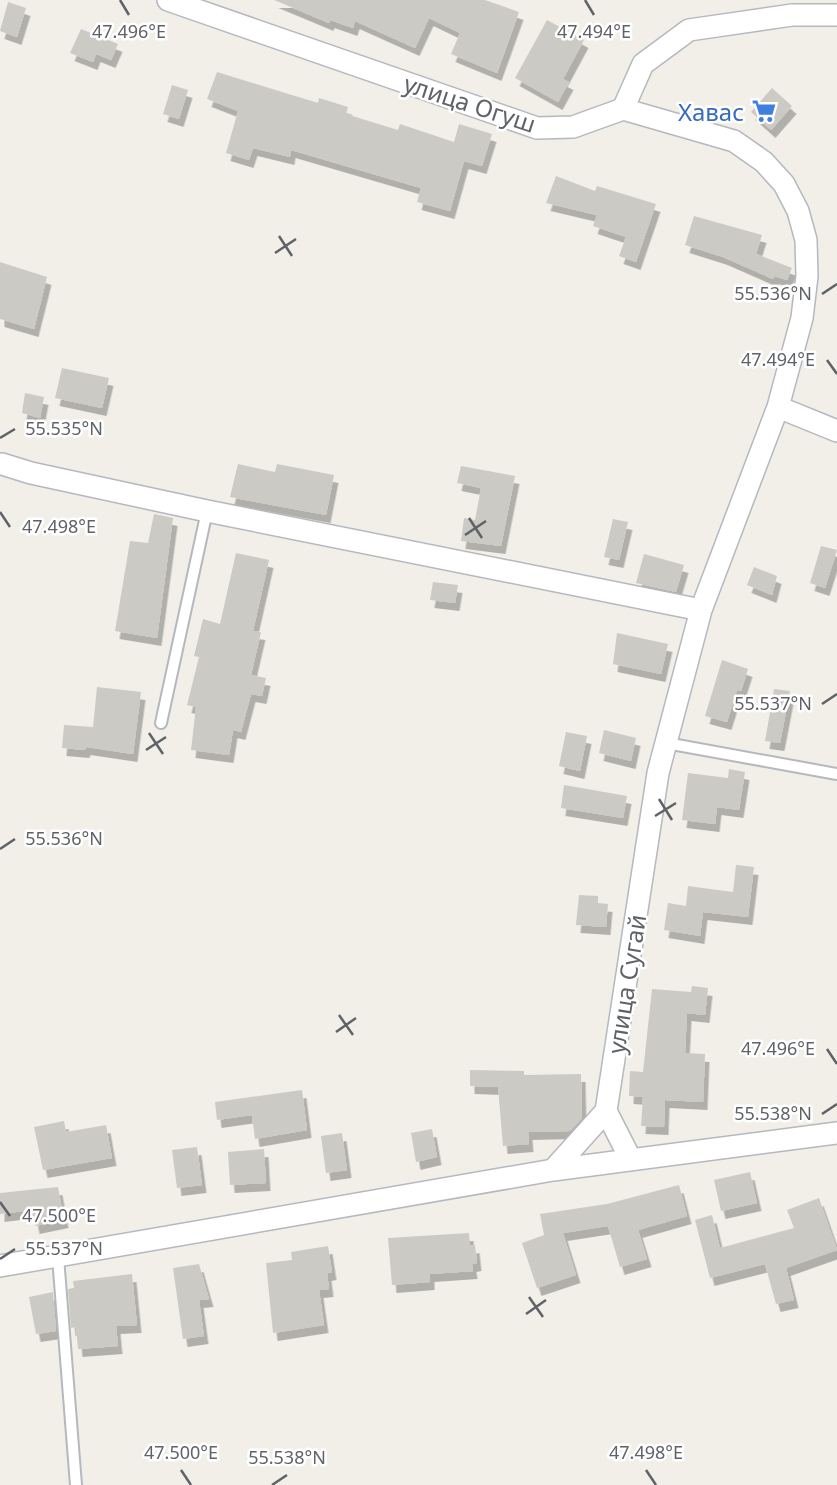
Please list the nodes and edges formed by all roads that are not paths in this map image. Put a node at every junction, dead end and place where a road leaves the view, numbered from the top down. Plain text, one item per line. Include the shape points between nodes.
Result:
1 (168, 0) edge
2 (837, 15) edge
3 (623, 109) junction
4 (778, 407) junction
5 (837, 430) edge
6 (1, 466) edge
7 (207, 511) junction
8 (701, 610) junction
9 (161, 723) dead end
10 (666, 743) junction
11 (837, 774) edge
12 (606, 1111) junction
13 (837, 1133) edge
14 (631, 1160) junction
15 (553, 1170) junction
16 (58, 1257) junction
17 (0, 1266) edge
18 (76, 1485) edge

1 - 3 street, улица Огуш via 537,128 573,127
2 - 3 street via 792,15 690,30 643,64
3 - 4 street, улица Сугай via 734,141 764,162 784,184 806,240 807,276 802,318
4 - 5 street
4 - 8 street, улица Сугай
6 - 7 street
7 - 8 street
7 - 9 lane
8 - 10 street, улица Сугай
10 - 11 lane
10 - 12 street, улица Сугай
12 - 14 street
12 - 15 street
13 - 14 street
14 - 15 street
15 - 16 street
16 - 17 street
16 - 18 lane

